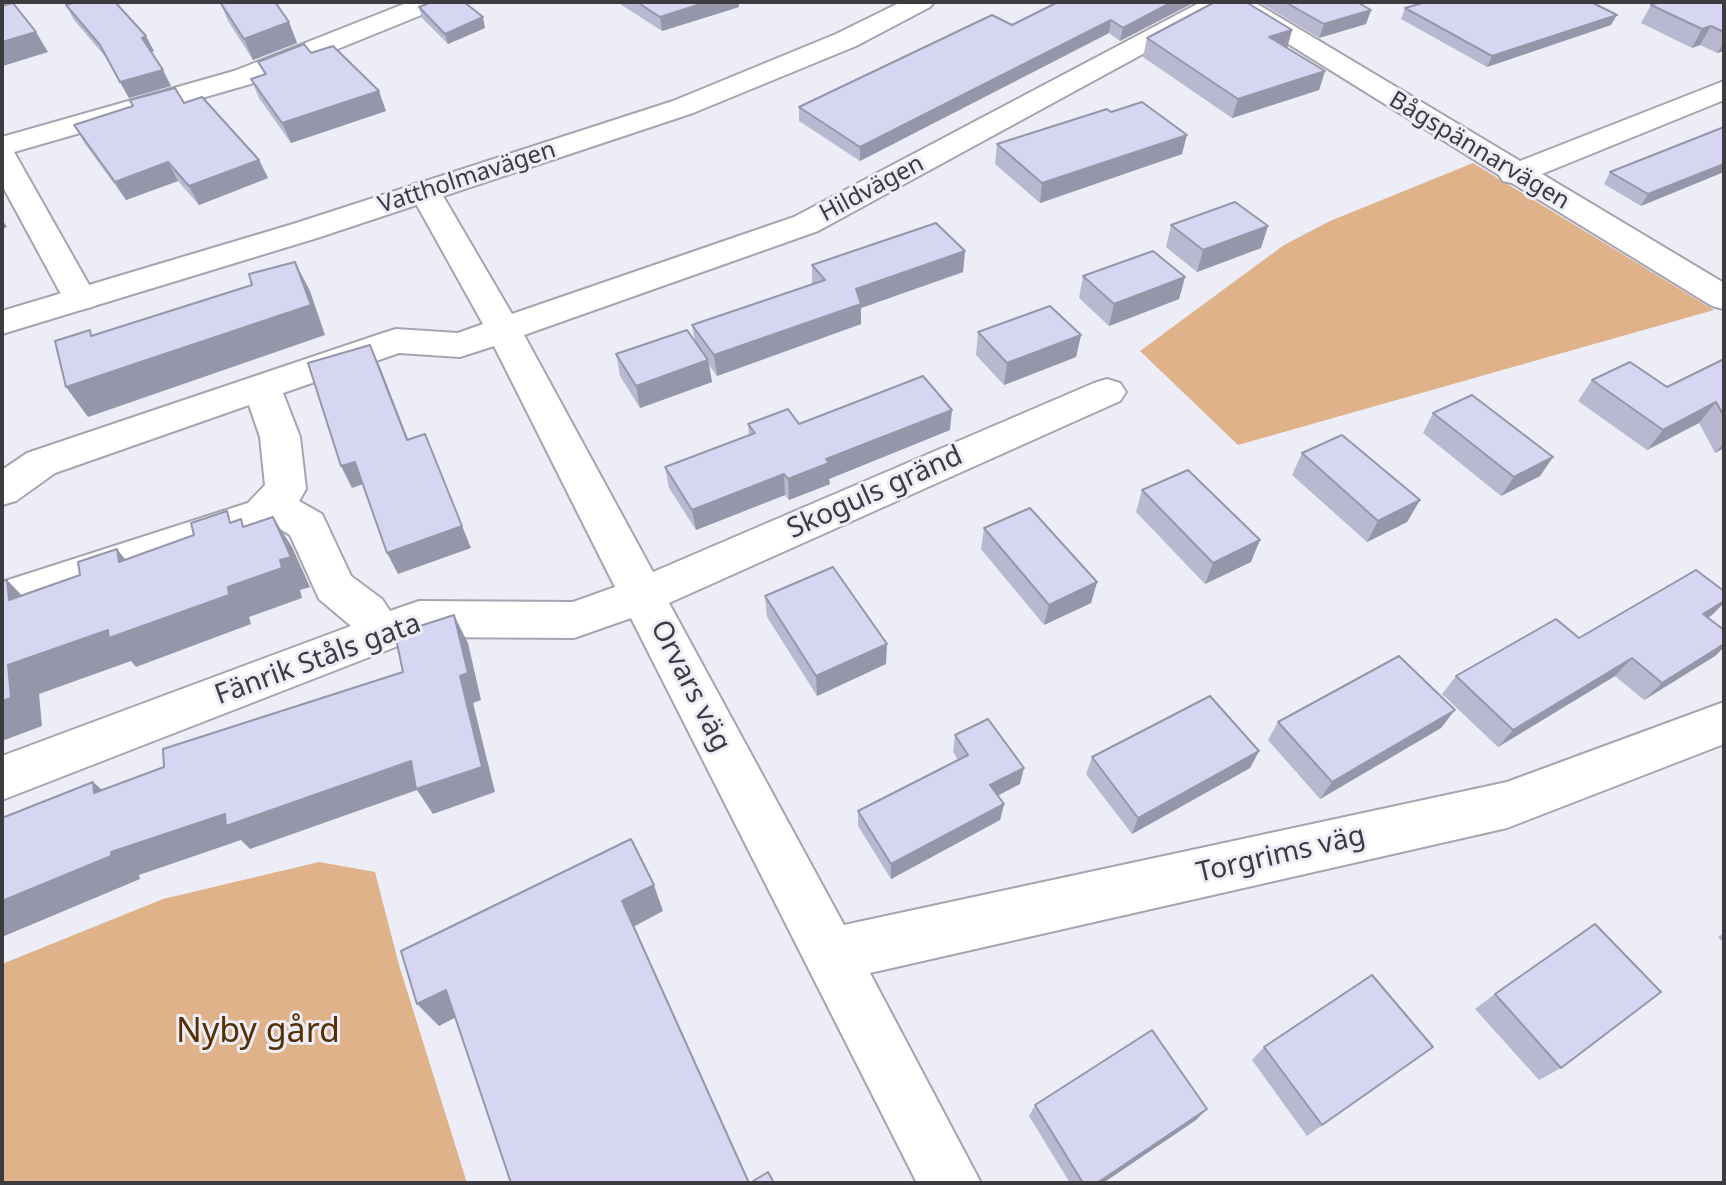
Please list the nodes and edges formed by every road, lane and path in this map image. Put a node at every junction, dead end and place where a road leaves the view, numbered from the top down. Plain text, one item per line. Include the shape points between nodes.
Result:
1 (432, 2) edge
2 (921, 2) edge
3 (1220, 2) edge
4 (1235, 2) edge
5 (1724, 90) edge
6 (2, 146) edge
7 (2, 156) edge
8 (1514, 174) junction
9 (425, 191) junction
10 (1724, 298) edge
11 (80, 299) junction
12 (2, 323) edge
13 (503, 329) junction
14 (262, 387) junction
15 (1107, 392) dead end
16 (2, 490) edge
17 (272, 505) junction
18 (643, 595) junction
19 (2, 600) edge
20 (381, 634) junction
21 (1724, 723) edge
22 (2, 778) edge
23 (829, 955) junction
24 (950, 1183) edge

1 - 6 street via 244,77
2 - 9 street, Vattholmavägen via 846,40 683,107
3 - 13 street, Hildvägen via 806,224
4 - 8 street, Bågspännarvägen
5 - 8 street
7 - 11 street
8 - 10 street, Bågspännarvägen
9 - 11 street, Vattholmavägen
9 - 13 street, Orvars väg
11 - 12 street, Vattholmavägen
13 - 14 street, Hildvägen via 460,345 396,341
13 - 18 street, Orvars väg
14 - 16 street, Hildvägen via 41,463
14 - 17 street via 280,437 286,489
15 - 18 street, Skoguls gränd
17 - 19 street via 263,514
17 - 20 street via 307,525 334,587 366,612
18 - 20 street, Fänrik Ståls gata via 574,620 419,619
18 - 23 street, Orvars väg
20 - 22 street, Fänrik Ståls gata
21 - 23 street, Torgrims väg via 1507,805
23 - 24 street, Orvars väg

